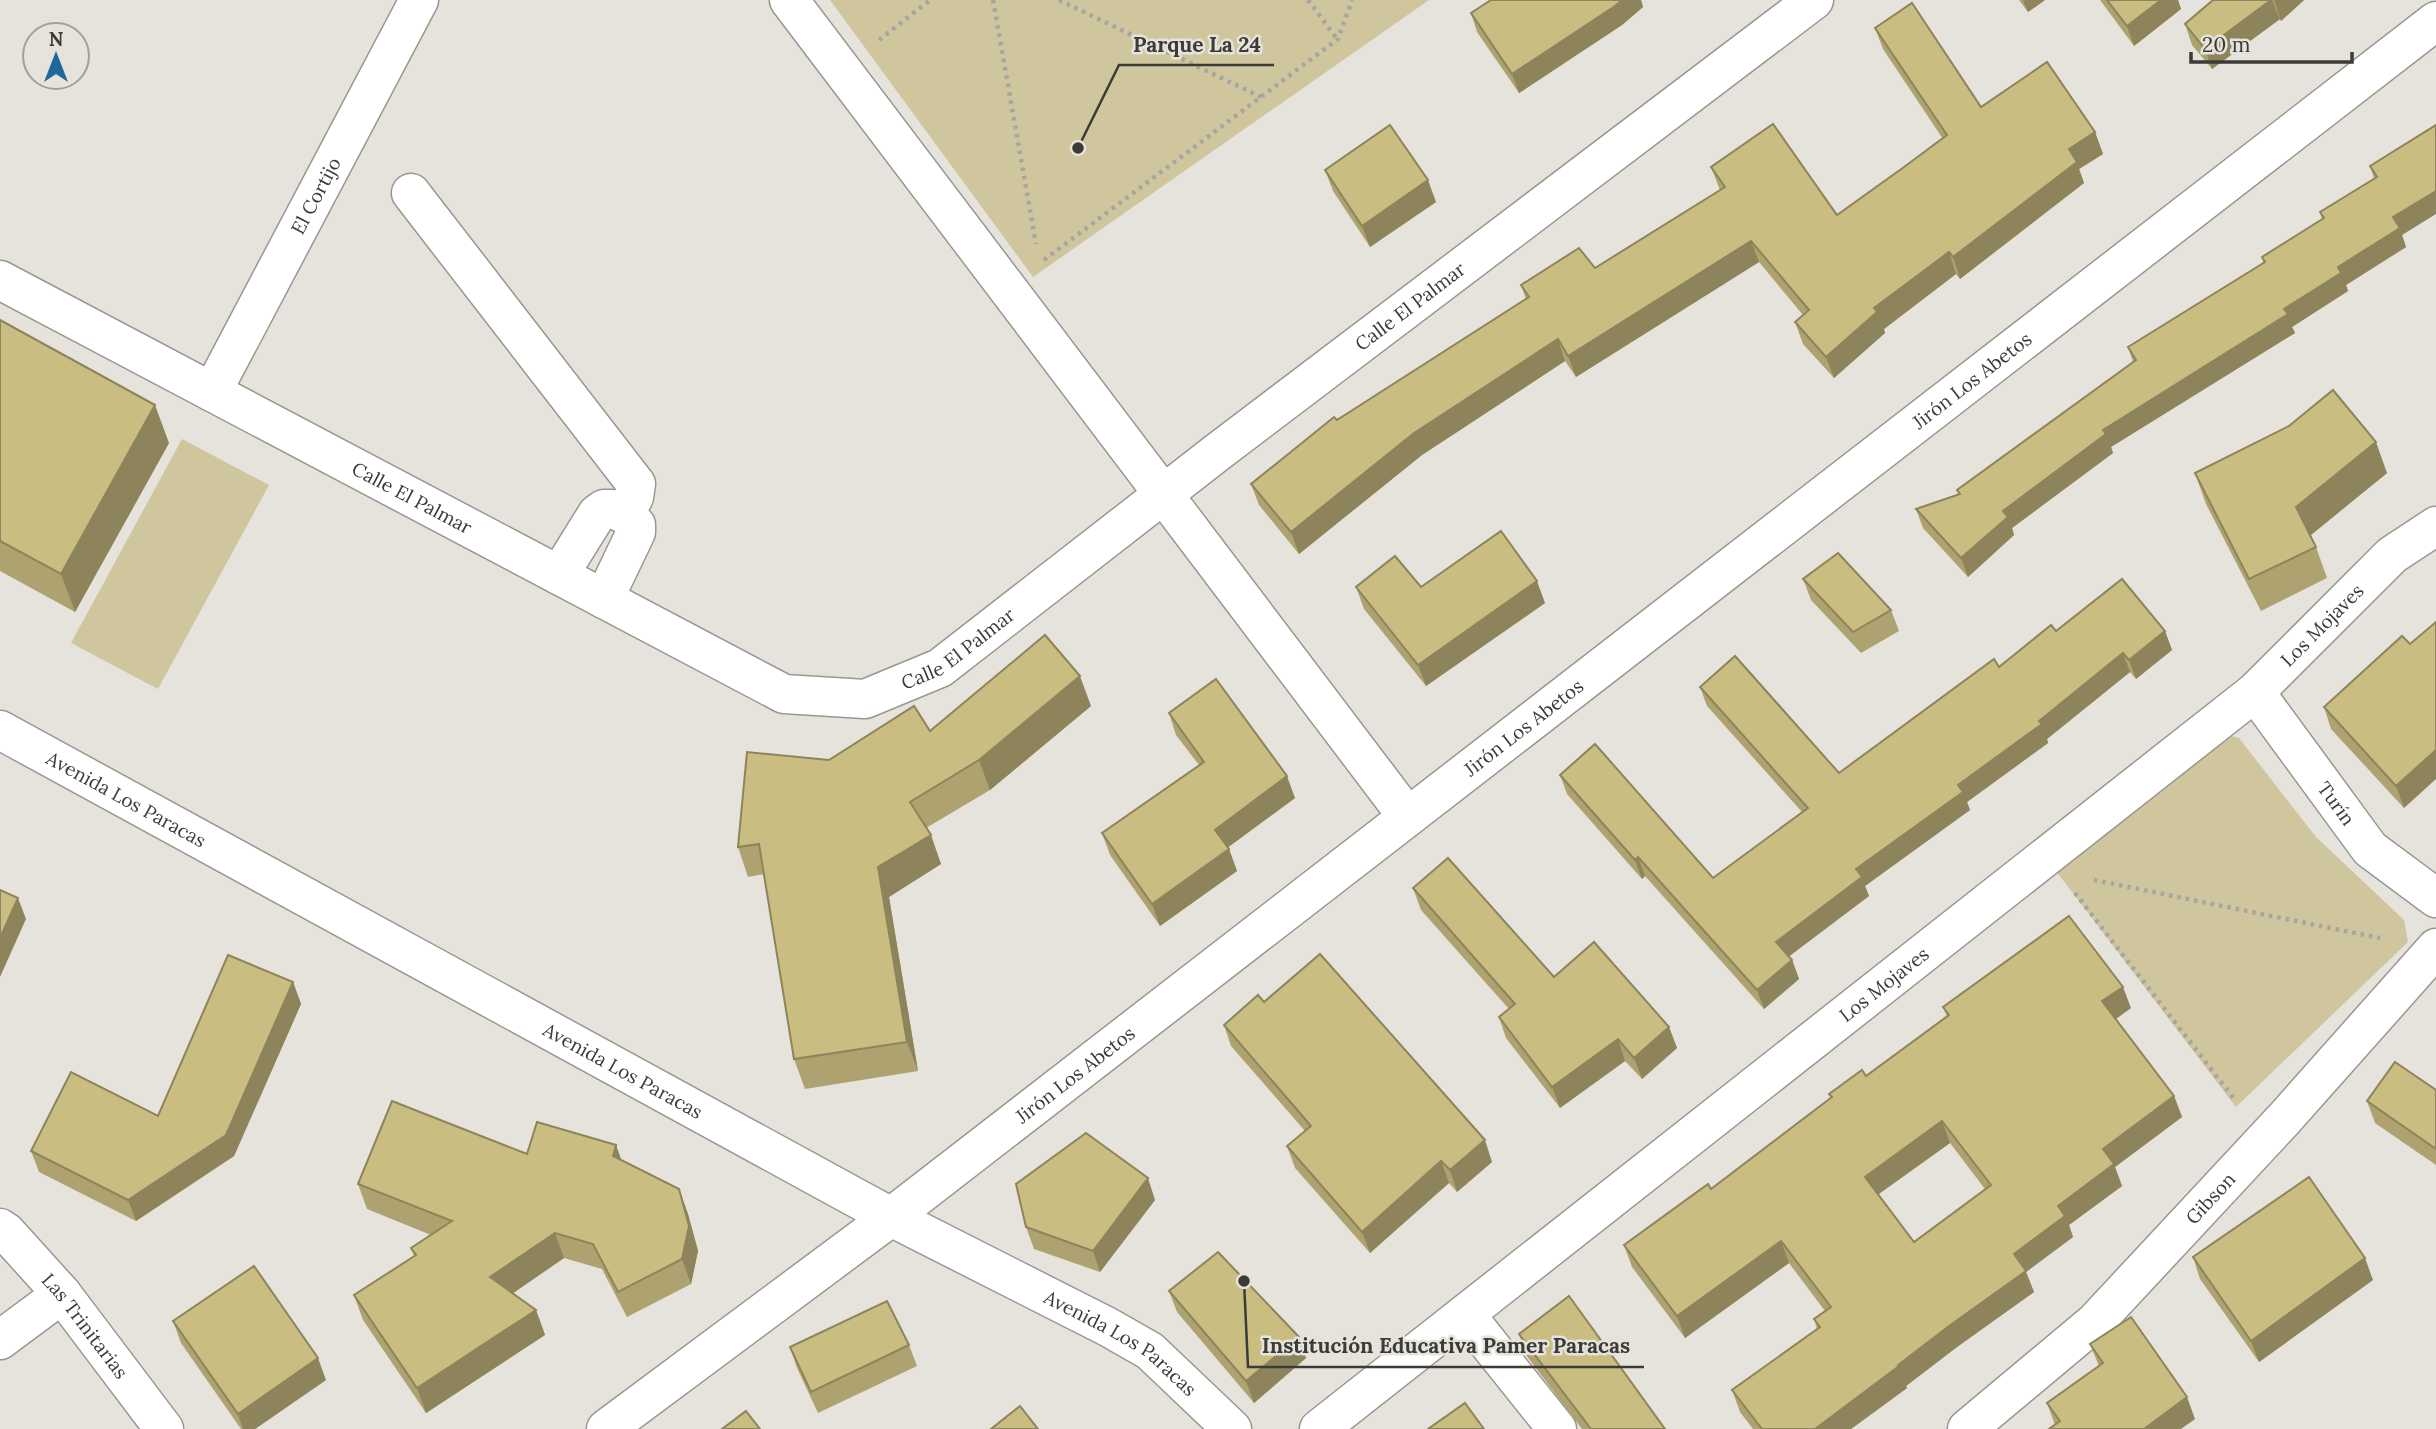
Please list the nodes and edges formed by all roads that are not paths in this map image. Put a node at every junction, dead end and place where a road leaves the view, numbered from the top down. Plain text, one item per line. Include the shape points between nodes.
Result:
1 (419, 0) edge
2 (789, 0) edge
3 (1814, 0) edge
4 (2436, 21) edge
5 (411, 193) dead end
6 (0, 280) edge
7 (212, 391) junction
8 (1163, 494) junction
9 (625, 514) junction
10 (2436, 526) edge
11 (559, 575) junction
12 (604, 599) junction
13 (2255, 692) junction
14 (0, 730) edge
15 (1407, 817) junction
16 (2436, 898) edge
17 (2436, 948) edge
18 (891, 1217) junction
19 (0, 1228) edge
20 (62, 1294) junction
21 (1465, 1314) junction
22 (0, 1340) edge
23 (164, 1429) edge
24 (606, 1429) edge
25 (1232, 1429) edge
26 (1319, 1429) edge
27 (1557, 1429) edge
28 (1967, 1429) edge

1 - 7 street, El Cortijo
2 - 8 street
3 - 8 street, Calle El Palmar
4 - 15 street, Jirón Los Abetos
5 - 9 street via 636,484
6 - 7 street, Calle El Palmar
7 - 11 street, Calle El Palmar
8 - 12 street, Calle El Palmar via 940,668 866,699 784,694
8 - 15 street
9 - 11 street via 612,509 597,514
9 - 12 street via 636,525 636,532
10 - 13 street, Los Mojaves via 2392,555
11 - 12 street, Calle El Palmar
13 - 16 street, Turín via 2370,849
13 - 21 street, Los Mojaves
14 - 18 street, Avenida Los Paracas
15 - 18 street, Jirón Los Abetos
17 - 28 street, Gibson via 2095,1322
18 - 24 street, Jirón Los Abetos
18 - 25 street, Avenida Los Paracas via 1150,1351
19 - 20 street, Las Trinitarias
20 - 22 street
20 - 23 street, Las Trinitarias
21 - 26 street, Los Mojaves
21 - 27 street

